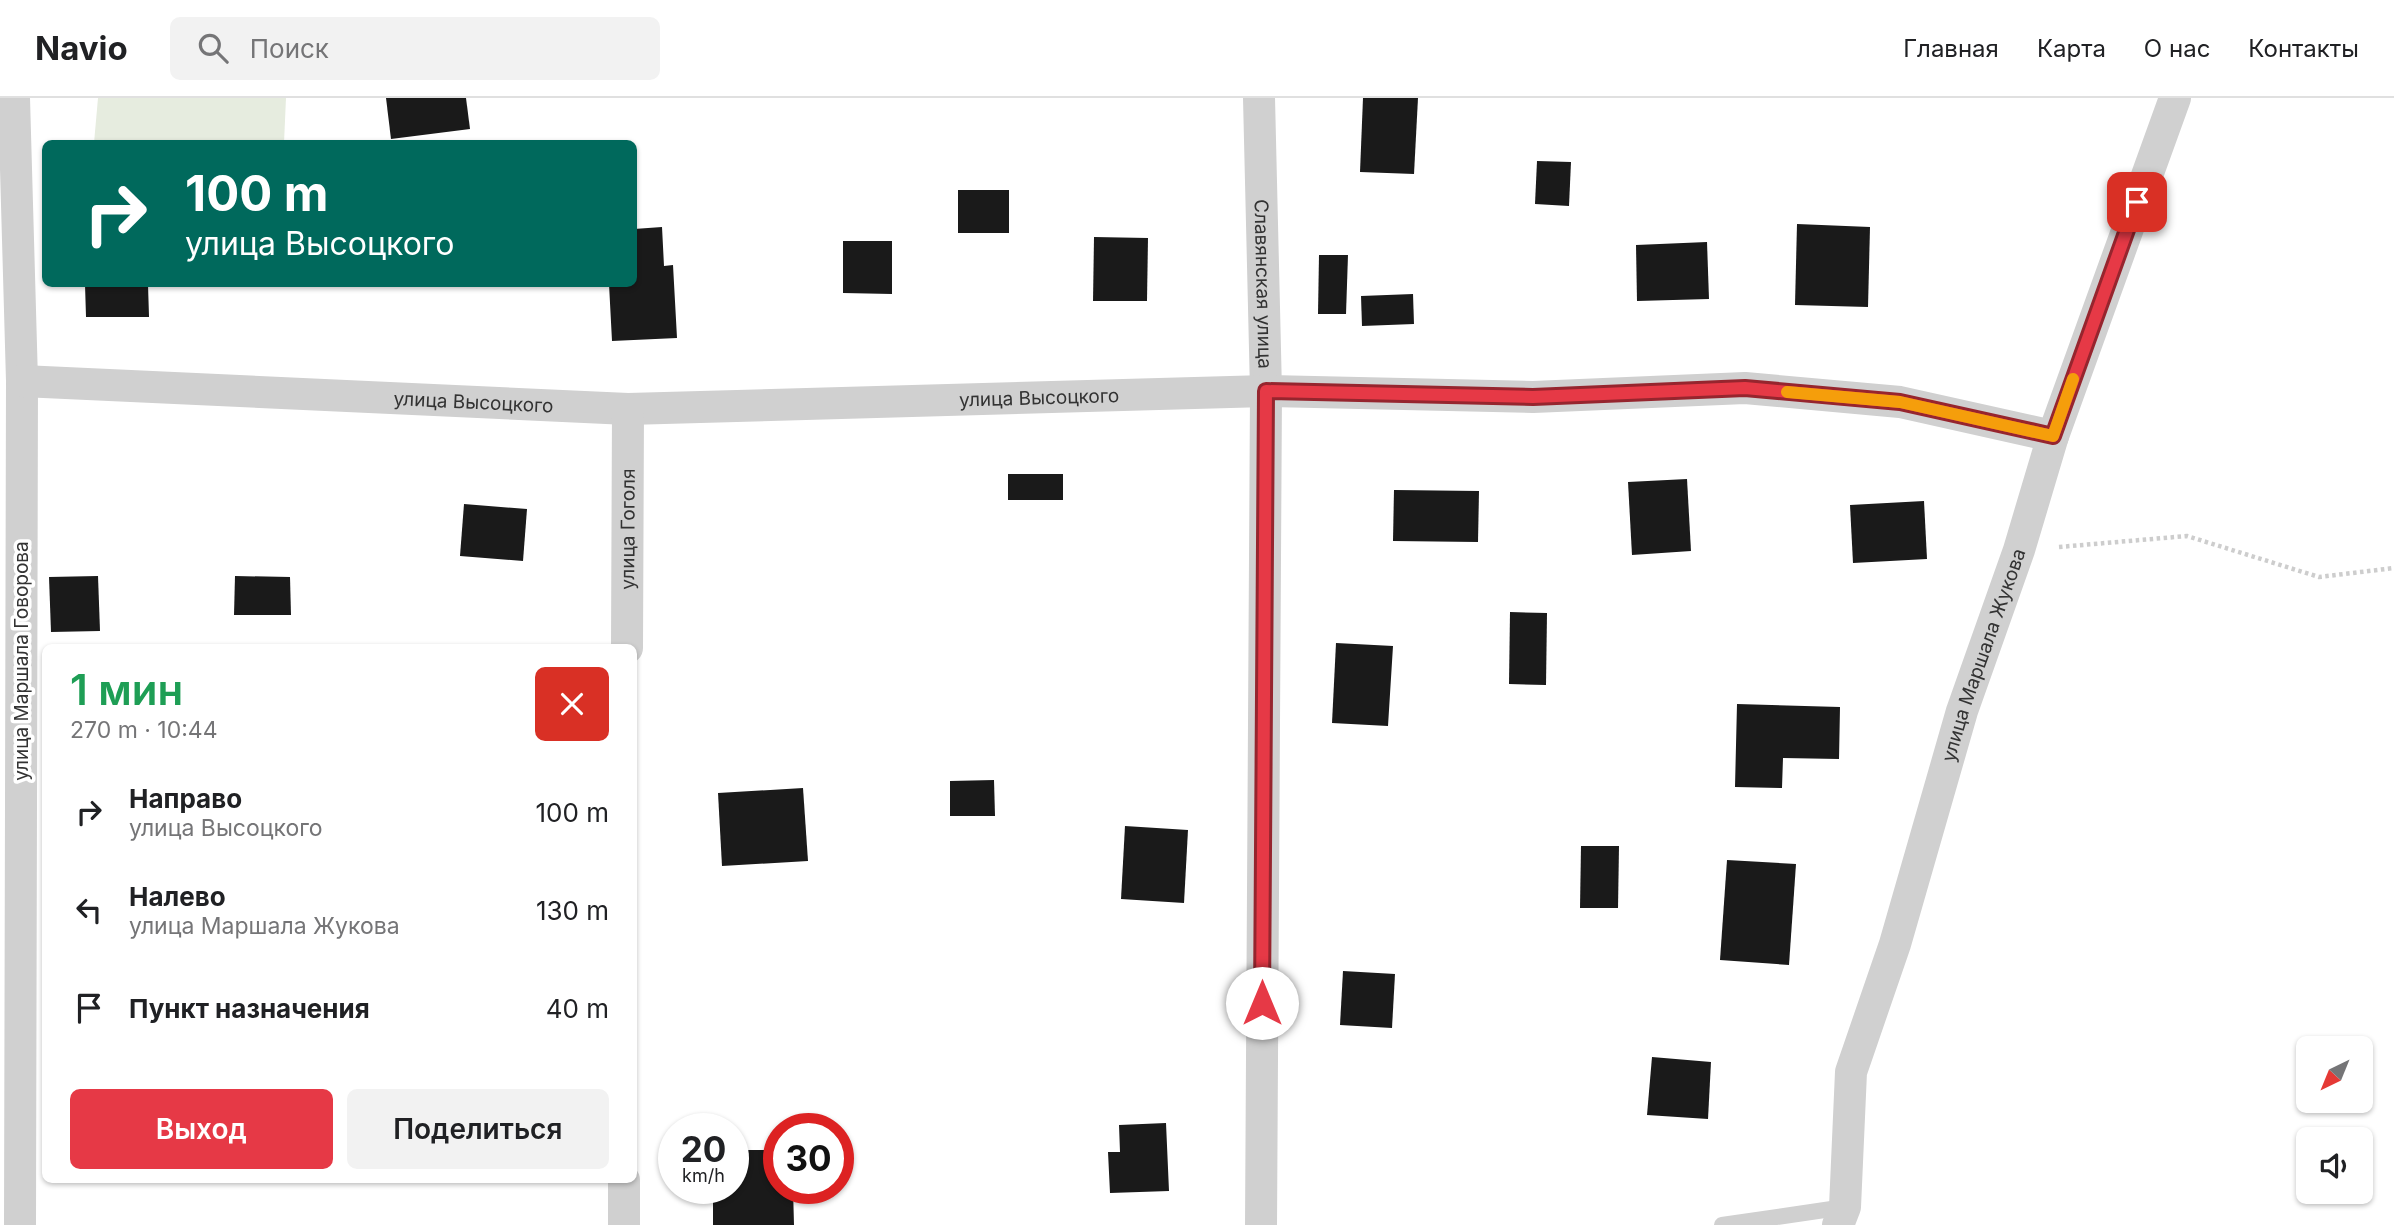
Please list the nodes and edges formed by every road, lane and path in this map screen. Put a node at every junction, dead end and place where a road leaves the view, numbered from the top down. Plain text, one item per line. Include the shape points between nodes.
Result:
1 (14, 98) edge
2 (1259, 98) edge
3 (2175, 98) edge
4 (22, 381) junction
5 (1266, 391) junction
6 (628, 410) junction
7 (2053, 436) junction
8 (2019, 550) junction
9 (2394, 568) edge
10 (627, 644) edge
11 (624, 1183) edge
12 (1842, 1216) edge
13 (20, 1225) edge
14 (624, 1225) edge
15 (1261, 1225) edge
16 (1722, 1225) edge

1 - 4 street, улица Маршала Говорова
2 - 5 street, Славянская улица
3 - 7 street, улица Маршала Жукова
4 - 6 street, улица Высоцкого
4 - 13 street, улица Маршала Говорова
5 - 6 street, улица Высоцкого
5 - 7 street, улица Высоцкого via 1533,397 1745,388 1900,402
5 - 15 street, Славянская улица
6 - 10 street, улица Гоголя
7 - 8 street, улица Маршала Жукова
8 - 9 path via 2187,537 2319,577
8 - 12 street, улица Маршала Жукова via 1962,710 1895,944 1851,1072
11 - 14 street
12 - 16 lane

